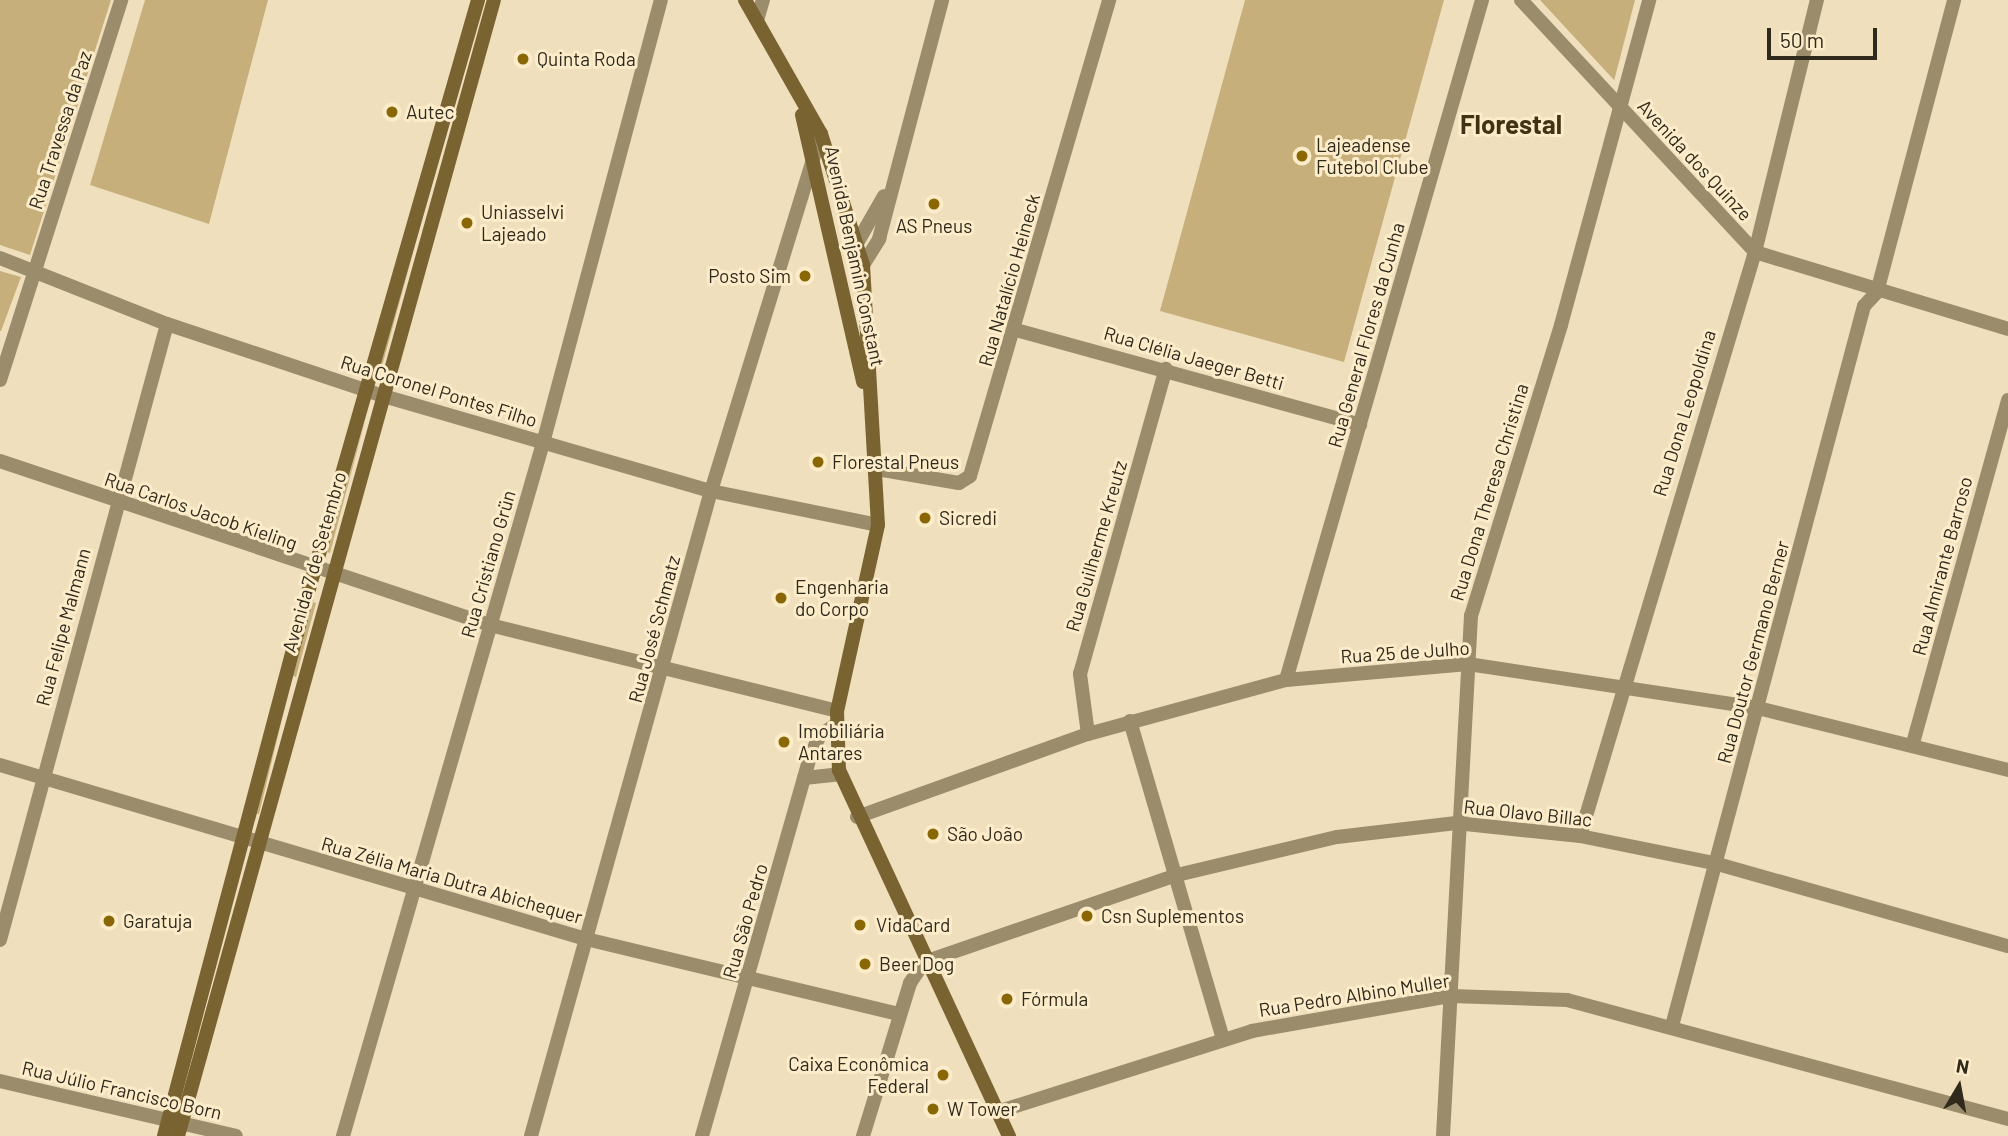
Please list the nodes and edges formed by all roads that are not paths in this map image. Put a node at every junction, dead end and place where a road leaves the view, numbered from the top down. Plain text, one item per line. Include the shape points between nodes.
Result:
1 (121, 0) edge
2 (478, 0) edge
3 (494, 0) edge
4 (661, 0) edge
5 (745, 0) edge
6 (763, 0) edge
7 (942, 0) edge
8 (1108, 0) edge
9 (1482, 0) edge
10 (1521, 0) edge
11 (1649, 0) edge
12 (1817, 0) edge
13 (1954, 0) edge
14 (758, 17) junction
15 (473, 18) junction
16 (488, 22) junction
17 (796, 94) junction
18 (1618, 107) junction
19 (442, 124) junction
20 (457, 128) junction
21 (821, 134) junction
22 (813, 150) junction
23 (888, 189) junction
24 (856, 245) junction
25 (1755, 252) junction
26 (0, 258) edge
27 (838, 262) junction
28 (863, 265) junction
29 (35, 272) junction
30 (1877, 292) junction
31 (167, 324) junction
32 (2008, 329) edge
33 (1016, 330) junction
34 (1166, 369) junction
35 (0, 380) edge
36 (366, 390) junction
37 (380, 395) junction
38 (2008, 400) edge
39 (1360, 425) junction
40 (873, 428) junction
41 (543, 443) junction
42 (0, 461) edge
43 (877, 469) junction
44 (711, 491) junction
45 (117, 504) junction
46 (878, 525) junction
47 (315, 570) junction
48 (331, 574) junction
49 (491, 625) junction
50 (1468, 664) junction
51 (663, 671) junction
52 (1286, 680) junction
53 (292, 682) junction
54 (1621, 685) junction
55 (1758, 708) junction
56 (837, 717) junction
57 (1130, 721) junction
58 (1088, 734) junction
59 (1913, 743) junction
60 (0, 765) edge
61 (2008, 770) edge
62 (840, 774) junction
63 (42, 778) junction
64 (804, 778) junction
65 (857, 817) junction
66 (1456, 823) junction
67 (1580, 836) junction
68 (249, 842) junction
69 (1714, 863) junction
70 (1177, 875) junction
71 (415, 891) junction
72 (586, 939) junction
73 (0, 940) edge
74 (2008, 946) edge
75 (924, 962) junction
76 (749, 978) junction
77 (1451, 996) junction
78 (899, 1014) junction
79 (1672, 1026) junction
80 (1223, 1039) junction
81 (0, 1081) edge
82 (997, 1112) junction
83 (2008, 1119) edge
84 (173, 1129) edge
85 (236, 1136) edge
86 (343, 1136) edge
87 (531, 1136) edge
88 (702, 1136) edge
89 (863, 1136) edge
90 (1009, 1136) edge
91 (1443, 1136) edge

1 - 29 street, Rua Travessa da Paz
2 - 15 main road, Avenida 7 de Setembro
3 - 16 main road, Avenida 7 de Setembro
4 - 41 street, Rua Cristiano Grün
5 - 14 main road, Avenida Benjamin Constant
6 - 14 street
7 - 23 street
8 - 33 street, Rua Natalício Heineck
9 - 39 street, Rua General Flores da Cunha
10 - 18 street, Avenida dos Quinze
11 - 18 street, Rua Dona Theresa Christina
12 - 25 street, Rua Dona Leopoldina
13 - 30 street, Rua Doutor Germano Berner
14 - 17 main road, Avenida Benjamin Constant
15 - 16 main road
15 - 19 main road, Avenida 7 de Setembro
16 - 20 main road, Avenida 7 de Setembro
17 - 21 main road, Avenida Benjamin Constant
17 - 22 main road, Avenida Benjamin Constant
18 - 25 street, Avenida dos Quinze
18 - 50 street, Rua Dona Theresa Christina via 1561,325 1471,616
19 - 20 main road
19 - 36 main road, Avenida 7 de Setembro
20 - 37 main road, Avenida 7 de Setembro
21 - 22 street, Rua José Schmatz
21 - 24 main road, Avenida Benjamin Constant
22 - 27 main road, Avenida Benjamin Constant
22 - 44 street, Rua José Schmatz
23 - 24 street
23 - 28 street via 879,239
24 - 27 main road
24 - 28 main road, Avenida Benjamin Constant
25 - 30 street, Avenida dos Quinze
25 - 54 street, Rua Dona Leopoldina
26 - 29 street, Rua Coronel Pontes Filho
27 - 28 main road via 850,272
27 - 40 main road, Avenida Benjamin Constant
28 - 40 main road, Avenida Benjamin Constant
29 - 31 street, Rua Coronel Pontes Filho
29 - 35 street, Rua Travessa da Paz
30 - 32 street, Avenida dos Quinze
30 - 55 street, Rua Doutor Germano Berner via 1864,306
31 - 36 street, Rua Coronel Pontes Filho
31 - 45 street, Rua Felipe Malmann
33 - 34 street, Rua Clélia Jaeger Betti
33 - 43 street, Rua Natalício Heineck via 966,481
34 - 39 street, Rua Clélia Jaeger Betti
34 - 58 street, Rua Guilherme Kreutz via 1080,674
36 - 37 street, Rua Coronel Pontes Filho
36 - 47 main road, Avenida 7 de Setembro
37 - 41 street, Rua Coronel Pontes Filho
37 - 48 main road, Avenida 7 de Setembro
38 - 59 street, Rua Almirante Barroso
39 - 52 street, Rua General Flores da Cunha
40 - 43 main road, Avenida Benjamin Constant
41 - 44 street, Rua Coronel Pontes Filho
41 - 49 street, Rua Cristiano Grün
42 - 45 street, Rua Carlos Jacob Kieling
43 - 46 main road, Avenida Benjamin Constant
44 - 46 street, Rua Coronel Pontes Filho
44 - 51 street, Rua José Schmatz
45 - 47 street, Rua Carlos Jacob Kieling
45 - 63 street, Rua Felipe Malmann
46 - 56 main road, Avenida Benjamin Constant
47 - 48 street, Rua Carlos Jacob Kieling
47 - 53 main road, Avenida 7 de Setembro
48 - 49 street, Rua Carlos Jacob Kieling
48 - 53 main road, Avenida 7 de Setembro
49 - 51 street, Rua Carlos Jacob Kieling
49 - 71 street, Rua Cristiano Grün
50 - 52 street, Rua 25 de Julho
50 - 54 street, Rua 25 de Julho
50 - 66 street, Rua Dona Theresa Christina
51 - 56 street, Rua Carlos Jacob Kieling
51 - 72 street, Rua José Schmatz
52 - 57 street, Rua 25 de Julho
53 - 68 main road, Avenida 7 de Setembro
54 - 55 street, Rua 25 de Julho
54 - 67 street, Rua Dona Leopoldina
55 - 59 street, Rua 25 de Julho
55 - 69 street, Rua Doutor Germano Berner
56 - 62 main road, Avenida Benjamin Constant
56 - 64 street, Rua São Pedro via 820,735
57 - 58 street, Rua 25 de Julho
57 - 70 street
58 - 65 street, Rua 25 de Julho
59 - 61 street, Rua 25 de Julho
60 - 63 street, Rua Zélia Maria Dutra Abichequer
62 - 64 street
62 - 65 main road, Avenida Benjamin Constant
63 - 68 street, Rua Zélia Maria Dutra Abichequer
63 - 73 street, Rua Felipe Malmann
64 - 76 street, Rua São Pedro
65 - 75 main road, Avenida Benjamin Constant
66 - 67 street, Rua Olavo Billac
66 - 70 street, Rua Olavo Billac via 1337,837
66 - 77 street, Rua Dona Theresa Christina
67 - 69 street, Rua Olavo Billac
68 - 71 street, Rua Zélia Maria Dutra Abichequer
68 - 84 main road, Avenida 7 de Setembro
69 - 74 street, Rua Olavo Billac
69 - 79 street, Rua Doutor Germano Berner
70 - 75 street, Rua Olavo Billac
70 - 80 street
71 - 72 street, Rua Zélia Maria Dutra Abichequer
71 - 86 street, Rua Cristiano Grün
72 - 76 street, Rua Zélia Maria Dutra Abichequer
72 - 87 street, Rua José Schmatz
75 - 78 street
75 - 82 main road, Avenida Benjamin Constant
76 - 78 street, Rua Zélia Maria Dutra Abichequer
76 - 88 street, Rua São Pedro
77 - 79 street, Rua Pedro Albino Muller via 1567,1000
77 - 80 street, Rua Pedro Albino Muller
77 - 91 street, Rua Dona Theresa Christina
78 - 89 street
79 - 83 street, Rua Pedro Albino Muller
80 - 82 street, Rua Pedro Albino Muller
81 - 84 street, Rua Júlio Francisco Born
82 - 90 main road, Avenida Benjamin Constant
84 - 85 street, Rua Júlio Francisco Born

